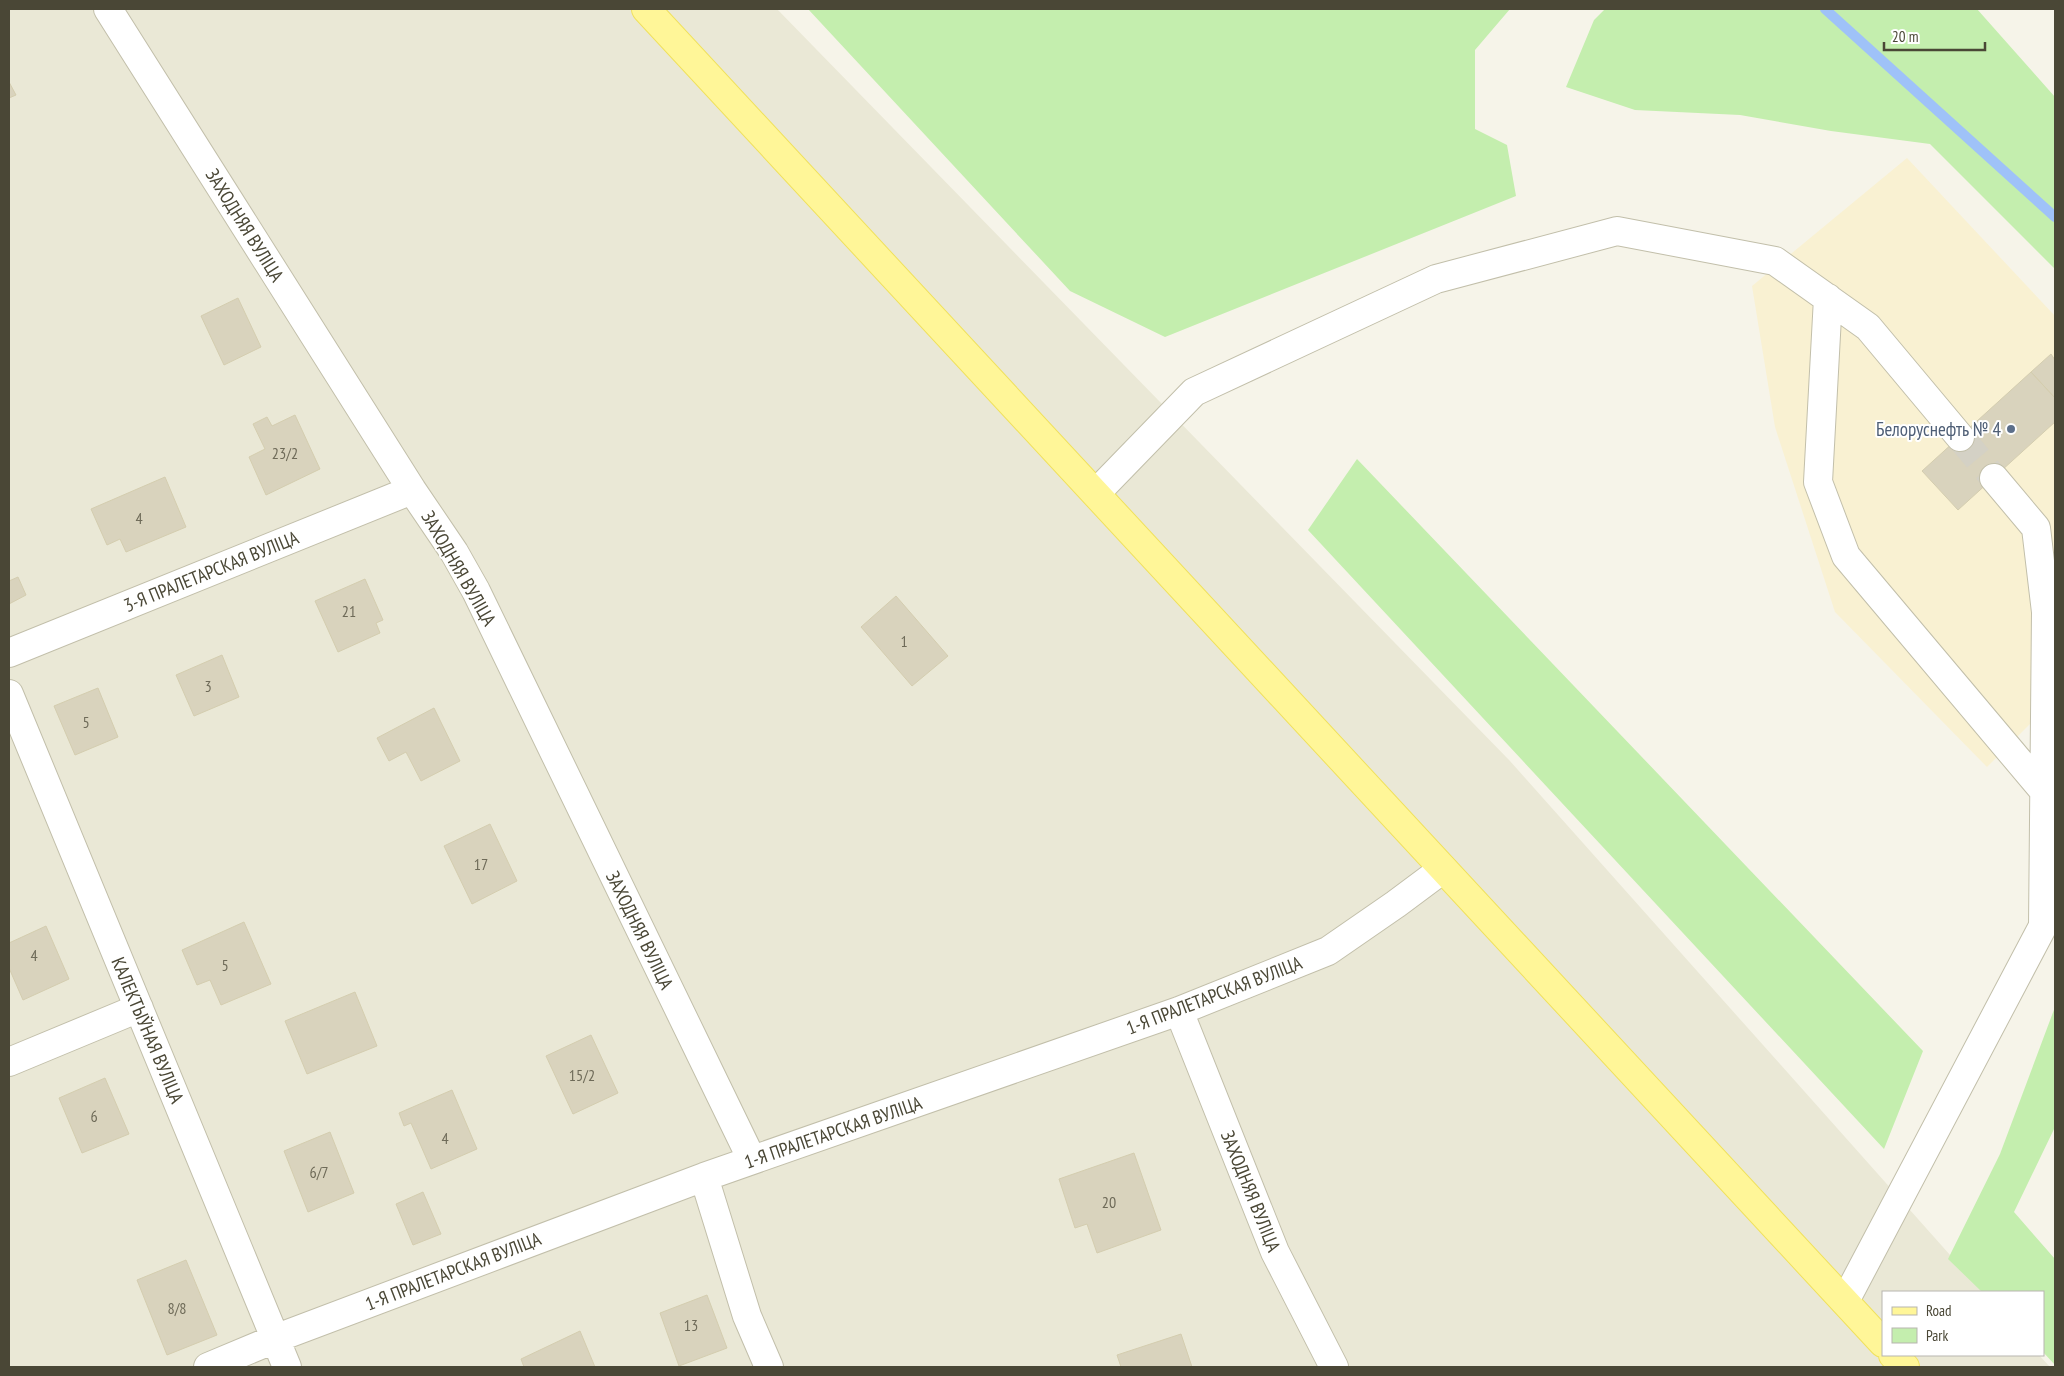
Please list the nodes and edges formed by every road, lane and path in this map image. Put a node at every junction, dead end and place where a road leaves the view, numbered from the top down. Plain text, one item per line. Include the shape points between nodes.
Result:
1 (108, 9) edge
2 (646, 9) edge
3 (1828, 298) junction
4 (1960, 437) tunnel mouth
5 (1994, 478) tunnel mouth
6 (412, 490) junction
7 (1096, 493) junction
8 (9, 653) edge
9 (9, 694) edge
10 (2044, 791) junction
11 (1443, 869) junction
12 (139, 1008) junction
13 (1180, 1010) junction
14 (9, 1062) edge
15 (752, 1160) junction
16 (704, 1177) junction
17 (1845, 1301) junction
18 (276, 1338) junction
19 (1882, 1342) edge
20 (1894, 1356) edge
21 (208, 1367) edge
22 (287, 1367) edge
23 (769, 1367) edge
24 (1334, 1367) edge
25 (1905, 1367) edge

1 - 6 street, ЗАХОДНЯЯ ВУЛІЦА
2 - 7 main road
3 - 4 street via 1868,327
3 - 7 street via 1775,261 1617,231 1607,233 1436,279 1194,392
3 - 10 street via 1818,482 1846,556
5 - 10 street via 2036,528 2046,612
6 - 8 street, 3-Я ПРАЛЕТАРСКАЯ ВУЛІЦА
6 - 15 street, ЗАХОДНЯЯ ВУЛІЦА via 454,552 502,642 570,789
7 - 11 main road
9 - 12 street, КАЛЕКТЫЎНАЯ ВУЛІЦА
10 - 17 street via 2043,926
11 - 13 street, 1-Я ПРАЛЕТАРСКАЯ ВУЛІЦА via 1328,951
11 - 17 main road
12 - 14 street
12 - 18 street, КАЛЕКТЫЎНАЯ ВУЛІЦА
13 - 15 street, 1-Я ПРАЛЕТАРСКАЯ ВУЛІЦА
13 - 24 street, ЗАХОДНЯЯ ВУЛІЦА via 1274,1252
15 - 16 street, 1-Я ПРАЛЕТАРСКАЯ ВУЛІЦА
16 - 18 street, 1-Я ПРАЛЕТАРСКАЯ ВУЛІЦА
16 - 23 street via 747,1316
17 - 19 main road
18 - 21 street, 1-Я ПРАЛЕТАРСКАЯ ВУЛІЦА
18 - 22 street, КАЛЕКТЫЎНАЯ ВУЛІЦА
20 - 25 main road

